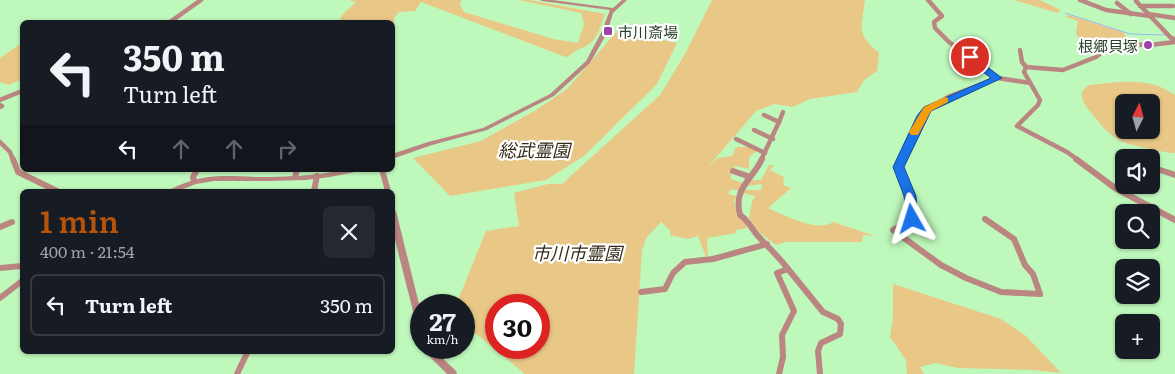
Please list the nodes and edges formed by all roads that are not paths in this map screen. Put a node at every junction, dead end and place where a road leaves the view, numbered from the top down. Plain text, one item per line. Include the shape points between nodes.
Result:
1 (201, 0) edge
2 (542, 0) edge
3 (625, 0) edge
4 (928, 0) edge
5 (1080, 0) edge
6 (1136, 1) edge
7 (1117, 3) dead end
8 (1140, 6) junction
9 (1173, 6) dead end
10 (612, 9) junction
11 (1131, 14) junction
12 (1149, 15) junction
13 (1175, 18) edge
14 (173, 20) edge
15 (1175, 40) edge
16 (1020, 50) dead end
17 (1026, 67) junction
18 (998, 78) junction
19 (1030, 83) junction
20 (20, 92) edge
21 (0, 100) edge
22 (783, 112) dead end
23 (764, 115) dead end
24 (779, 122) junction
25 (754, 130) dead end
26 (736, 139) dead end
27 (773, 139) junction
28 (0, 142) edge
29 (765, 153) junction
30 (395, 156) edge
31 (733, 171) dead end
32 (1160, 171) edge
33 (196, 172) edge
34 (341, 172) edge
35 (383, 172) edge
36 (296, 174) edge
37 (1175, 175) edge
38 (318, 176) junction
39 (750, 177) junction
40 (194, 181) junction
41 (1115, 186) edge
42 (52, 189) edge
43 (177, 189) edge
44 (315, 189) edge
45 (387, 189) edge
46 (1126, 194) edge
47 (985, 219) dead end
48 (1175, 220) edge
49 (12, 222) dead end
50 (395, 223) edge
51 (0, 227) edge
52 (767, 244) junction
53 (20, 266) edge
54 (0, 268) edge
55 (788, 269) junction
56 (20, 283) edge
57 (641, 292) dead end
58 (413, 294) edge
59 (0, 298) edge
60 (247, 354) edge
61 (437, 359) edge
62 (450, 373) edge
63 (237, 374) edge
64 (779, 374) edge
65 (820, 374) edge

1 - 14 street
2 - 10 street
3 - 10 street
4 - 18 street via 942,16 934,25 941,35
5 - 11 street via 1106,10
6 - 8 street
7 - 11 street
8 - 9 street
8 - 12 street
10 - 30 street via 604,33 588,62 552,95 485,129
11 - 12 street
12 - 13 street
12 - 15 street
15 - 17 street via 1150,45 1112,44 1096,58 1063,70
16 - 17 street
17 - 19 street via 1024,72
18 - 19 street
18 - 47 street via 959,93 924,113 899,167 910,196 912,219 893,230 941,265 966,278 1000,292 1040,294 1014,239
19 - 41 street via 1040,100 1017,126 1067,152
20 - 21 street
22 - 24 street
23 - 24 street
24 - 27 street
25 - 27 street
26 - 29 street
27 - 29 street
28 - 42 street via 10,152 18,172
29 - 39 street
31 - 39 street
32 - 37 street
33 - 40 street
34 - 38 street
35 - 45 street
36 - 38 street
36 - 40 street via 260,179 215,177
38 - 44 street
39 - 52 street via 737,203 739,214
40 - 43 street
46 - 48 street
49 - 51 street
50 - 58 street
52 - 55 street
52 - 57 street via 713,259 685,262 673,273 665,289
53 - 54 street
55 - 64 street via 777,273 794,311 782,336 783,357
55 - 65 street via 823,312 841,324 840,334 821,343 818,351
56 - 59 street
60 - 63 street
61 - 62 street

